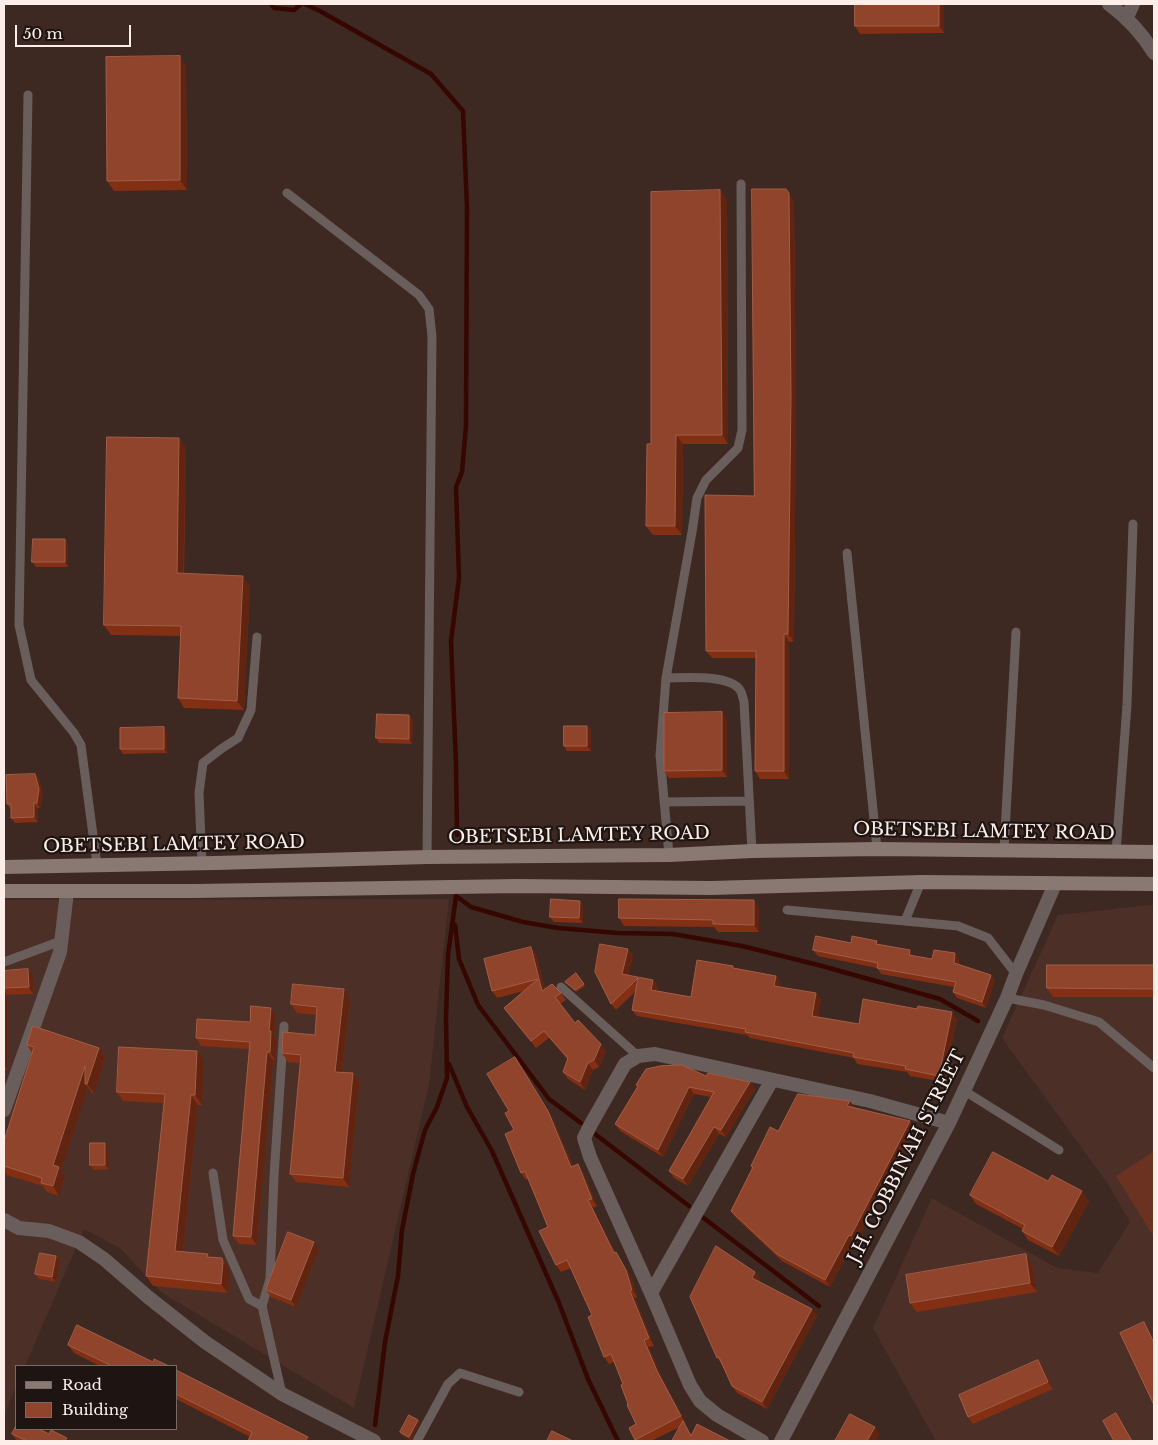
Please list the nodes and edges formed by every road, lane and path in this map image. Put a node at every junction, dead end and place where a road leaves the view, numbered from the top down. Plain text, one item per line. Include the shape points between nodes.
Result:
1 (1109, 4) edge
2 (1133, 4) edge
3 (1126, 17) junction
4 (1154, 53) edge
5 (28, 94) dead end
6 (741, 184) dead end
7 (287, 193) dead end
8 (1133, 524) dead end
9 (847, 553) dead end
10 (1016, 632) dead end
11 (257, 637) dead end
12 (666, 678) junction
13 (749, 800) junction
14 (664, 802) junction
15 (877, 848) junction
16 (1004, 850) junction
17 (752, 851) junction
18 (1116, 852) junction
19 (1154, 852) edge
20 (669, 855) junction
21 (427, 857) junction
22 (202, 864) junction
23 (97, 865) junction
24 (4, 867) edge
25 (921, 882) junction
26 (1055, 884) junction
27 (1154, 884) edge
28 (4, 891) edge
29 (67, 892) junction
30 (787, 910) dead end
31 (905, 920) junction
32 (61, 941) junction
33 (4, 962) edge
34 (1016, 974) junction
35 (561, 987) dead end
36 (1008, 998) junction
37 (284, 1026) dead end
38 (638, 1056) junction
39 (1154, 1068) edge
40 (772, 1080) junction
41 (964, 1090) junction
42 (4, 1110) edge
43 (949, 1123) junction
44 (1059, 1150) dead end
45 (213, 1173) dead end
46 (4, 1220) edge
47 (651, 1293) junction
48 (262, 1306) junction
49 (519, 1392) dead end
50 (282, 1394) junction
51 (374, 1441) edge
52 (417, 1441) edge
53 (762, 1441) edge
54 (781, 1441) edge

1 - 3 street
2 - 3 street
3 - 4 street via 1144,36
5 - 23 lane via 19,625 31,680 81,745
6 - 12 lane via 742,430 738,448 706,480 697,498
7 - 21 lane via 420,295 429,309 432,346
8 - 18 lane via 1127,705
9 - 15 lane
10 - 16 lane
11 - 22 lane via 251,710 238,738 204,764 199,793
12 - 13 lane via 716,678 728,681 740,690 744,702
12 - 14 lane via 660,755
13 - 14 lane
13 - 17 lane
14 - 20 lane
15 - 16 main road, OBETSEBI LAMTEY ROAD
15 - 17 main road, OBETSEBI LAMTEY ROAD
16 - 18 main road, OBETSEBI LAMTEY ROAD
17 - 20 main road, OBETSEBI LAMTEY ROAD
18 - 19 main road, OBETSEBI LAMTEY ROAD
20 - 21 main road, OBETSEBI LAMTEY ROAD
21 - 22 main road, OBETSEBI LAMTEY ROAD
22 - 23 main road, OBETSEBI LAMTEY ROAD
23 - 24 main road, OBETSEBI LAMTEY ROAD
25 - 26 main road
25 - 29 main road via 711,888 517,886
25 - 31 lane
26 - 27 main road
26 - 34 street, J.H. COBBINAH STREET
28 - 29 main road
29 - 32 street
30 - 31 lane
31 - 34 lane via 958,926 988,938
32 - 33 lane
32 - 42 street via 60,952
34 - 36 street, J.H. COBBINAH STREET
35 - 38 lane
36 - 39 lane via 1099,1022
36 - 41 street, J.H. COBBINAH STREET
37 - 48 lane via 270,1279
38 - 40 street via 655,1054
38 - 47 street via 625,1064 584,1138
40 - 43 street
40 - 47 street
41 - 43 street, J.H. COBBINAH STREET
41 - 44 lane
43 - 54 street, J.H. COBBINAH STREET
45 - 48 lane via 223,1240 248,1299
46 - 50 street via 19,1228 49,1231 79,1242 104,1258 205,1342
47 - 53 street via 700,1401 717,1415
48 - 50 lane
49 - 52 lane via 460,1373 448,1384
50 - 51 street

